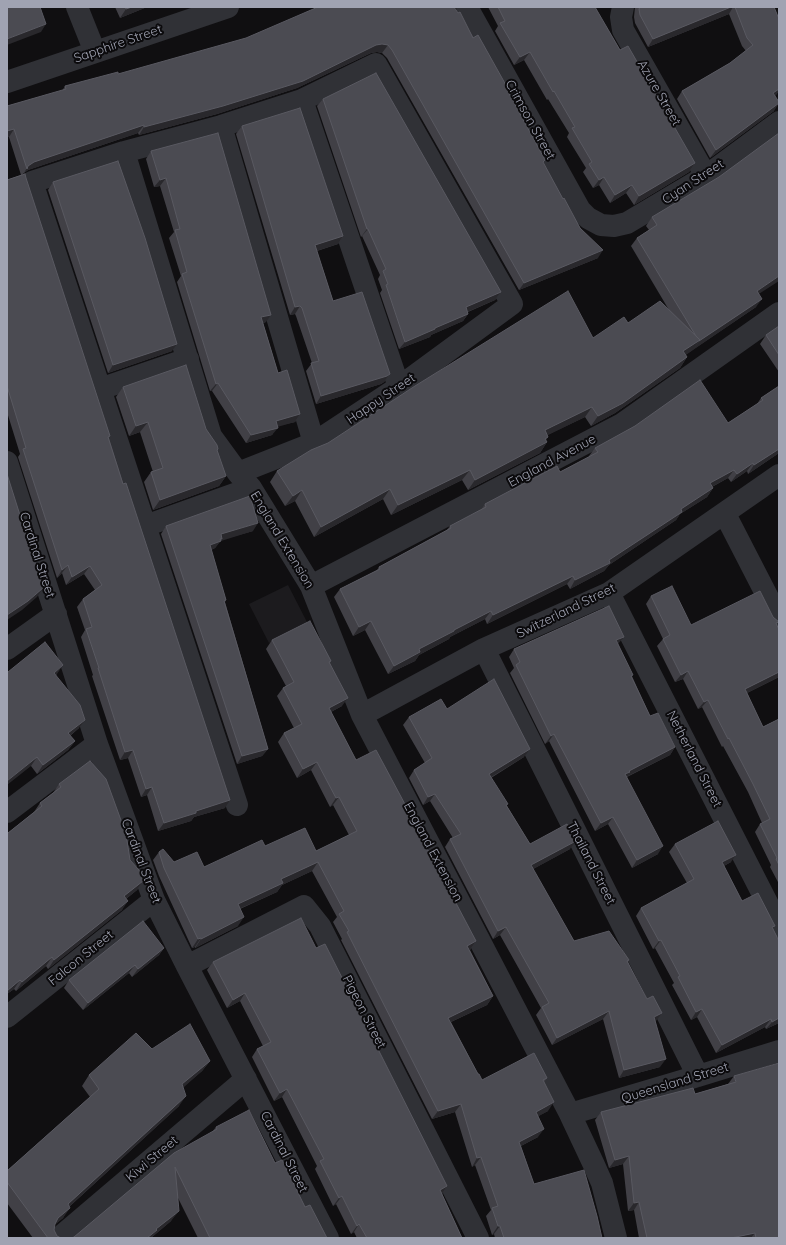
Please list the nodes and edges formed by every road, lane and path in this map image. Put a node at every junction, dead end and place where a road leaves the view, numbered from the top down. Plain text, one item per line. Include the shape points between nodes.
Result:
1 (77, 7) edge
2 (228, 7) edge
3 (467, 7) edge
4 (623, 7) edge
5 (96, 52) junction
6 (7, 82) edge
7 (302, 100) junction
8 (779, 122) edge
9 (221, 126) junction
10 (124, 152) junction
11 (706, 176) junction
12 (601, 225) joint
13 (779, 313) edge
14 (188, 359) junction
15 (399, 387) junction
16 (100, 389) junction
17 (314, 443) junction
18 (7, 462) edge
19 (779, 475) edge
20 (244, 480) junction
21 (725, 514) junction
22 (145, 526) junction
23 (311, 586) junction
24 (609, 593) junction
25 (56, 614) junction
26 (779, 619) edge
27 (7, 649) edge
28 (484, 649) junction
29 (362, 715) junction
30 (97, 744) junction
31 (237, 805) dead end
32 (7, 812) edge
33 (154, 900) junction
34 (779, 926) edge
35 (187, 966) junction
36 (7, 1017) edge
37 (779, 1051) edge
38 (698, 1076) junction
39 (246, 1079) junction
40 (570, 1114) junction
41 (59, 1238) edge
42 (328, 1238) edge
43 (478, 1238) edge
44 (616, 1238) edge

1 - 5 street
2 - 5 street, Sapphire Street
3 - 12 street, Crimson Street via 580,210
4 - 11 street, Azure Street via 623,30
5 - 6 street, Sapphire Street
7 - 9 street
7 - 15 street
7 - 15 street, Happy Street via 376,64 512,304
8 - 11 street, Cyan Street
9 - 10 street
9 - 17 street
10 - 14 street, England Extension
10 - 16 street via 32,182
11 - 12 street, Cyan Street via 627,223
13 - 23 street, England Avenue via 622,424
14 - 16 street
14 - 20 street, England Extension via 211,436
15 - 17 street, Happy Street
16 - 22 street
17 - 20 street, Happy Street
18 - 25 street, Cardinal Street
19 - 21 street, Switzerland Street
20 - 22 street, Happy Street
20 - 23 street, England Extension
21 - 24 street, Switzerland Street
21 - 26 street
22 - 31 street
23 - 29 street, England Extension
24 - 28 street, Switzerland Street
24 - 34 street, Netherland Street
25 - 27 street
25 - 30 street, Cardinal Street
28 - 29 street, Switzerland Street
28 - 38 street, Thailand Street
29 - 40 street, England Extension
30 - 32 street
30 - 33 street, Cardinal Street
33 - 35 street, Cardinal Street
33 - 36 street, Falcon Street
35 - 39 street, Cardinal Street
35 - 43 street, Pigeon Street via 304,906 320,926
37 - 38 street, Queensland Street
38 - 40 street, Queensland Street
39 - 41 street, Kiwi Street
39 - 42 street, Cardinal Street
40 - 44 street, England Extension via 602,1183

